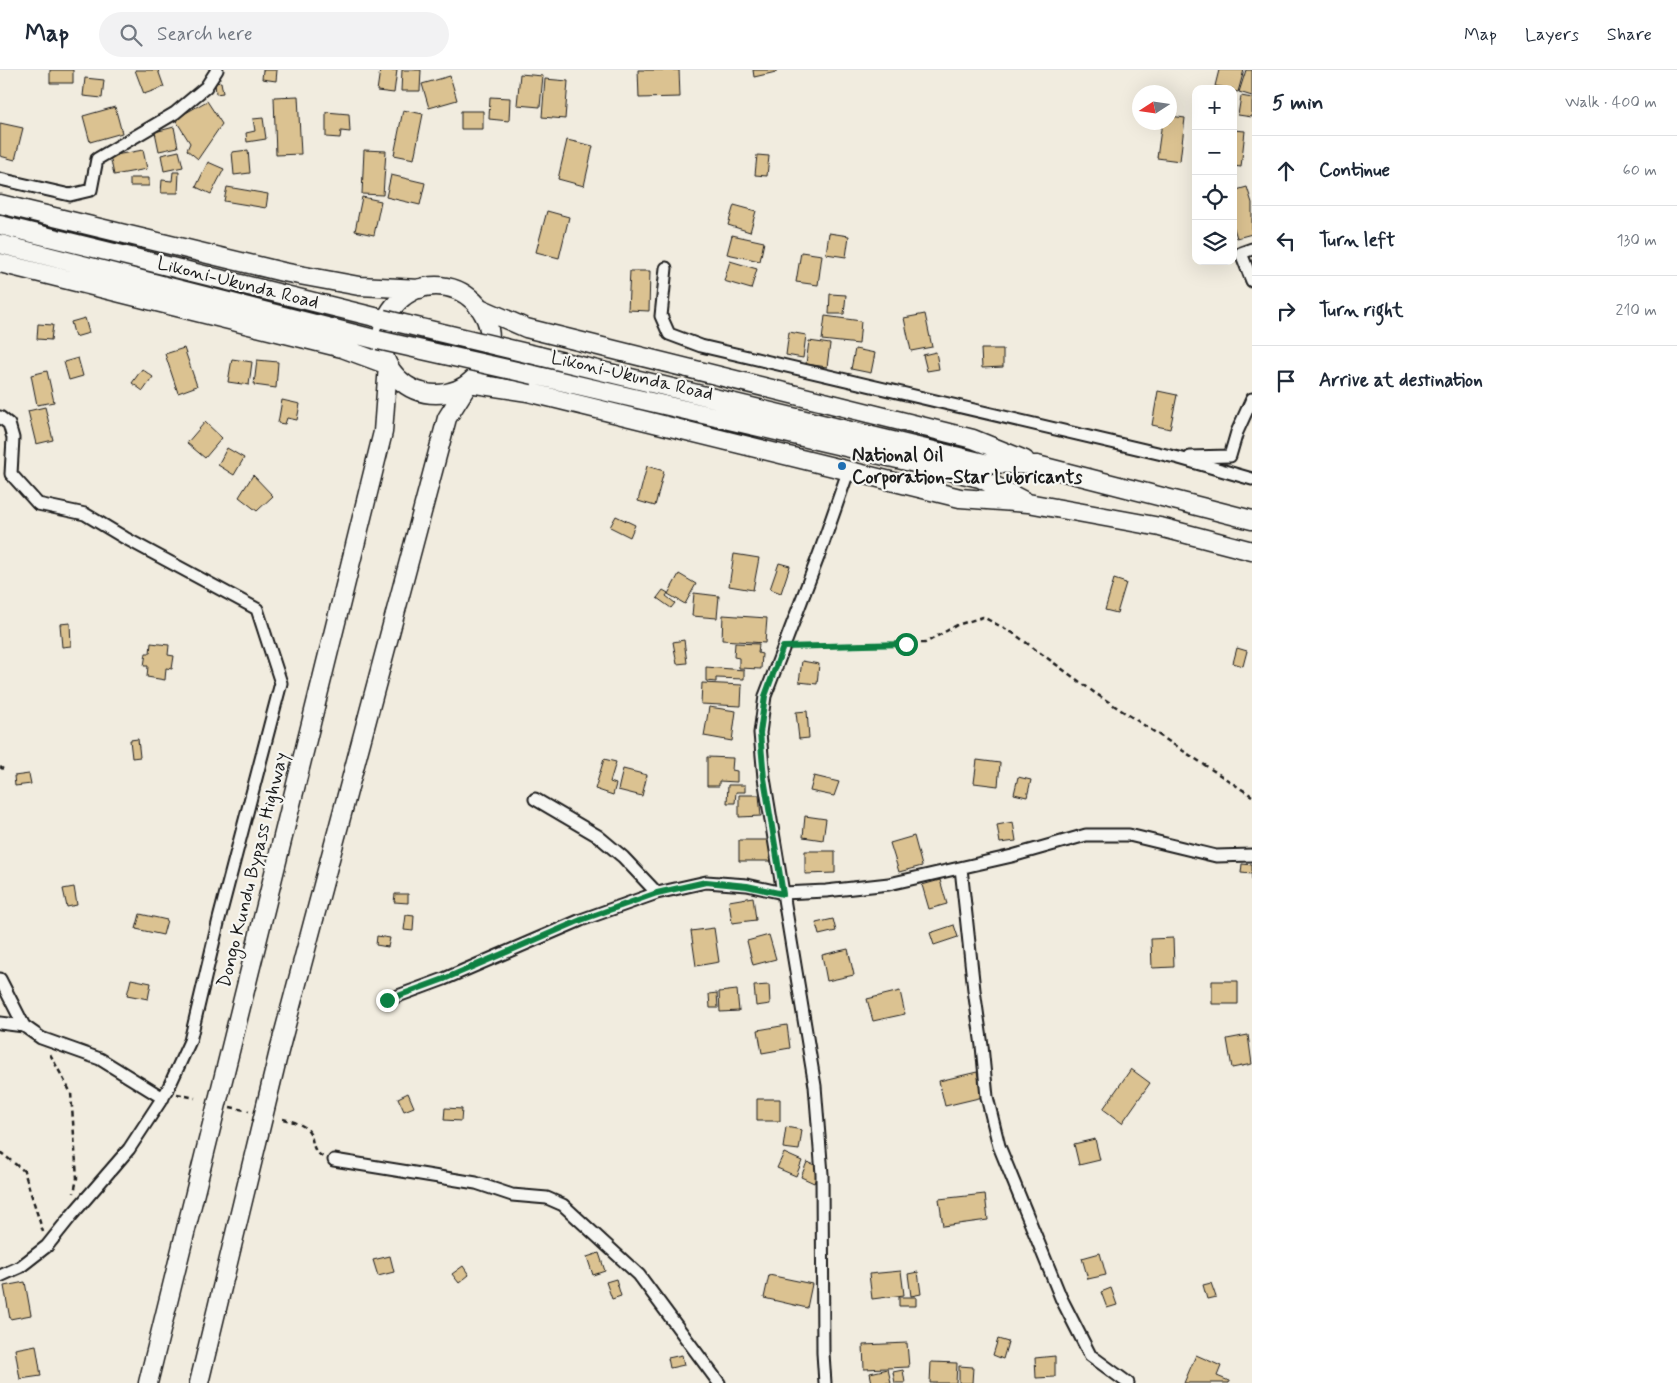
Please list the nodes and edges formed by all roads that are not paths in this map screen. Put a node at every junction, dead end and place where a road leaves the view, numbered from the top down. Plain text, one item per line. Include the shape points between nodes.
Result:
1 (217, 70) edge
2 (0, 179) edge
3 (0, 204) edge
4 (0, 225) edge
5 (0, 244) edge
6 (1252, 249) edge
7 (0, 263) edge
8 (666, 268) dead end
9 (1252, 281) edge
10 (420, 289) junction
11 (478, 307) junction
12 (388, 365) junction
13 (469, 383) junction
14 (1252, 399) edge
15 (0, 417) edge
16 (1179, 458) junction
17 (1037, 465) junction
18 (849, 470) junction
19 (982, 470) junction
20 (1252, 479) edge
21 (1028, 504) junction
22 (1252, 520) edge
23 (1252, 550) edge
24 (535, 799) dead end
25 (1252, 855) edge
26 (961, 868) junction
27 (657, 893) junction
28 (783, 894) junction
29 (0, 979) edge
30 (387, 1000) dead end
31 (0, 1023) edge
32 (24, 1026) junction
33 (165, 1094) junction
34 (334, 1160) road end
35 (0, 1276) edge
36 (148, 1383) edge
37 (199, 1383) edge
38 (719, 1383) edge
39 (825, 1383) edge
40 (1128, 1383) edge

1 - 2 street via 206,87 175,113 97,159 91,190 70,195
3 - 10 highway via 283,272 359,286
4 - 19 highway, Likoni-Ukunda Road, bridge
5 - 19 highway, Likoni-Ukunda Road, bridge via 378,340
6 - 9 street via 1241,253
7 - 12 highway via 342,348
8 - 16 street via 661,316 669,334 701,346
10 - 11 highway via 431,286 452,289
10 - 12 highway via 402,298 387,319 382,344
11 - 13 highway via 487,326 489,346 483,367
11 - 17 highway via 526,328 973,439
12 - 13 highway via 401,381 420,392 451,392
12 - 36 highway, Dongo Kundu Bypass Highway via 383,432
13 - 18 highway via 528,392
13 - 37 highway via 447,418 278,1051
14 - 16 street via 1230,456
15 - 33 street via 9,424 13,438 11,474 38,504 85,514 257,609 281,683 190,1041
16 - 20 street
17 - 19 highway, Likoni-Ukunda Road
17 - 22 highway, Likoni-Ukunda Road
18 - 21 highway via 960,498
18 - 28 street via 765,696 760,733 764,778
19 - 21 highway, Likoni-Ukunda Road
21 - 23 highway, Likoni-Ukunda Road via 1160,527
24 - 27 street via 598,836
25 - 26 street via 1216,856 1129,835 1086,836
26 - 28 street via 889,884
26 - 40 street via 987,1098 999,1146 1061,1298 1090,1355
27 - 28 street via 706,882
27 - 30 street via 581,920
28 - 39 street via 815,1086 822,1174
29 - 32 street
31 - 32 street
32 - 33 street via 42,1038 100,1059
33 - 35 street via 129,1149 47,1246 20,1267
34 - 38 street via 476,1183 512,1195 552,1199 563,1205 639,1275

